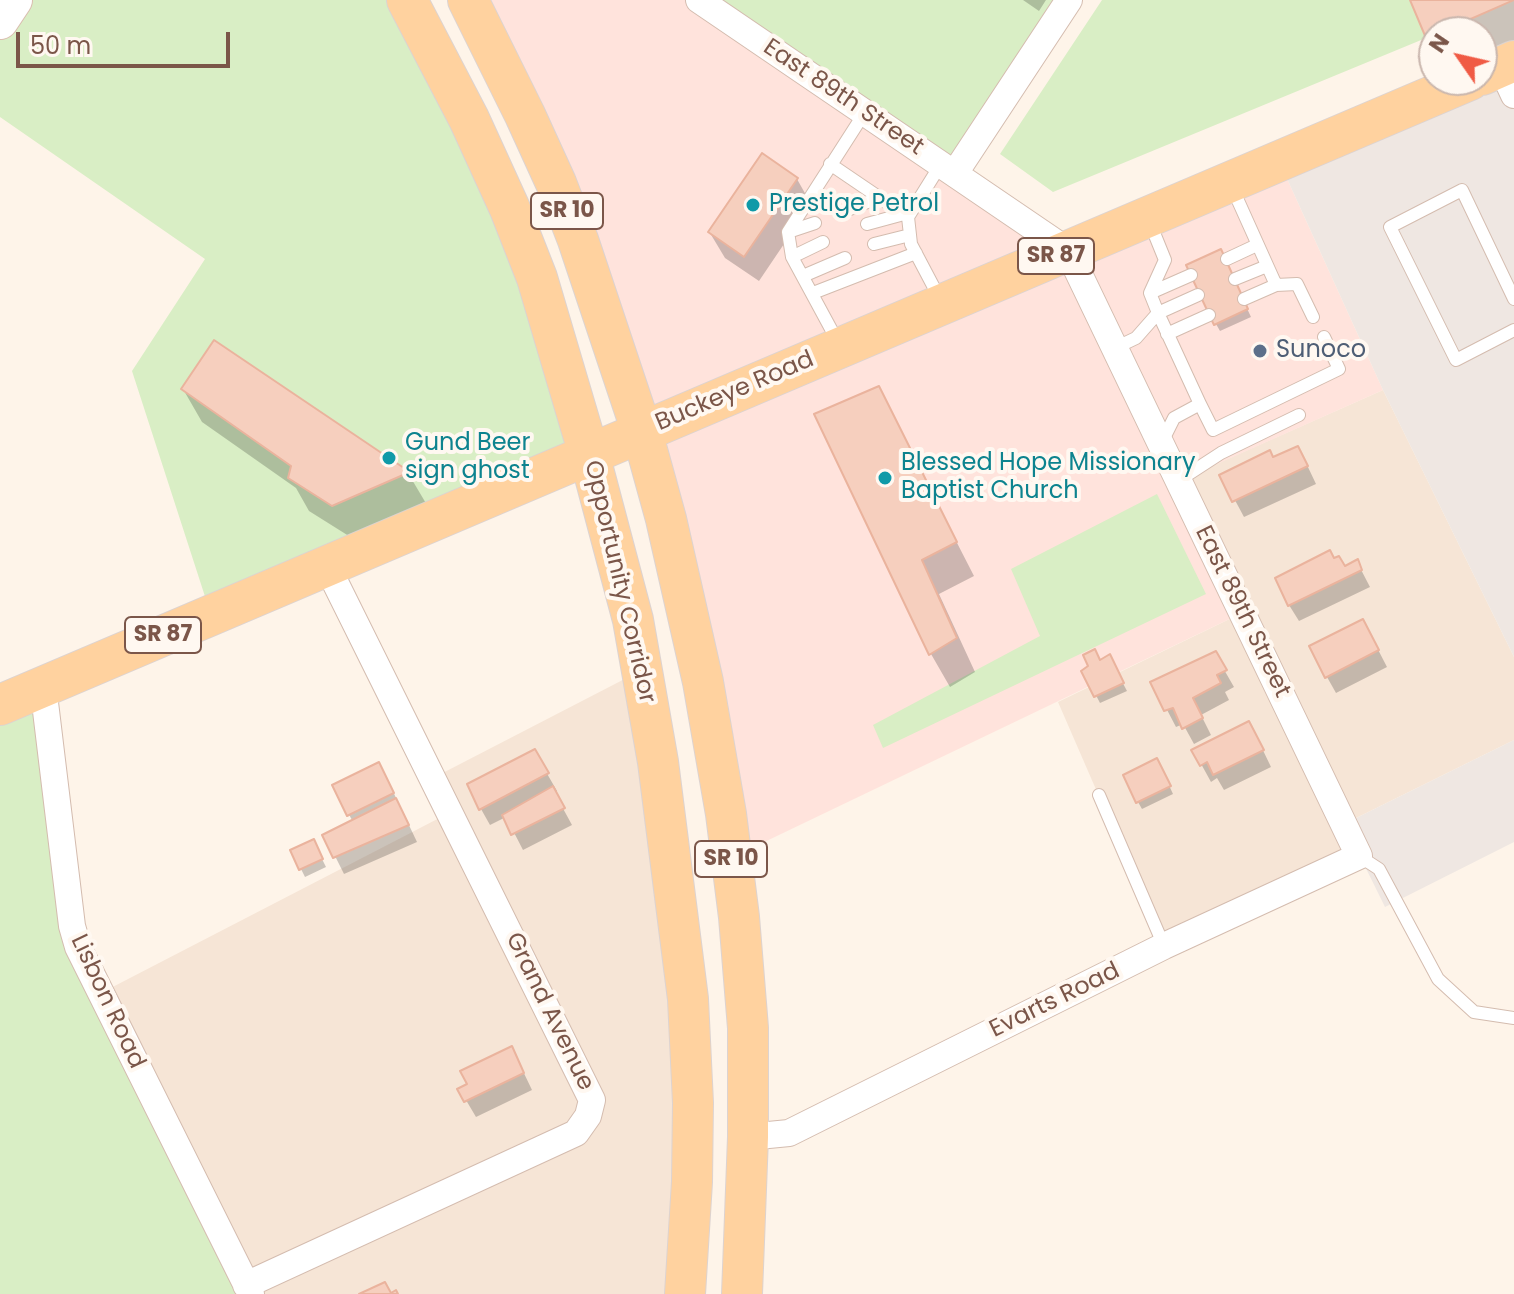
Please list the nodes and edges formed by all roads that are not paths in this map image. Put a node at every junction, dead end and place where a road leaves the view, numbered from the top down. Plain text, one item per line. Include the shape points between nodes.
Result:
1 (14, 0) edge
2 (407, 0) edge
3 (468, 0) edge
4 (699, 0) edge
5 (1069, 0) edge
6 (0, 21) edge
7 (1446, 96) edge
8 (865, 112) junction
9 (830, 164) junction
10 (948, 168) junction
11 (1229, 183) junction
12 (880, 197) junction
13 (845, 211) dead end
14 (906, 215) junction
15 (1148, 217) junction
16 (815, 223) dead end
17 (867, 224) dead end
18 (788, 232) junction
19 (910, 235) junction
20 (823, 242) dead end
21 (874, 244) dead end
22 (1257, 245) junction
23 (1068, 251) junction
24 (916, 253) junction
25 (792, 257) junction
26 (845, 258) dead end
27 (1227, 259) dead end
28 (1267, 266) junction
29 (1191, 275) dead end
30 (803, 276) junction
31 (1235, 279) dead end
32 (1276, 285) junction
33 (813, 293) junction
34 (1150, 293) junction
35 (1198, 295) dead end
36 (1244, 299) dead end
37 (1514, 299) edge
38 (942, 304) junction
39 (1158, 313) junction
40 (1209, 315) dead end
41 (1313, 317) dead end
42 (1514, 330) edge
43 (1167, 334) junction
44 (1324, 337) dead end
45 (841, 347) junction
46 (1114, 349) junction
47 (1200, 404) junction
48 (1299, 415) dead end
49 (642, 432) junction
50 (1161, 445) junction
51 (589, 454) junction
52 (1178, 481) junction
53 (327, 566) junction
54 (43, 686) junction
55 (0, 705) edge
56 (1099, 795) dead end
57 (1359, 856) junction
58 (1164, 946) junction
59 (1514, 1018) edge
60 (748, 1137) junction
61 (248, 1290) edge
62 (685, 1294) edge
63 (742, 1294) edge

1 - 6 main road
2 - 51 main road, Opportunity Corridor / SR 10 via 510,209 537,278
3 - 49 main road, SR 10 via 556,183
4 - 8 street, East 89th Street
5 - 10 street
7 - 11 main road, Buckeye Road / SR 87
8 - 9 lane
8 - 10 street, East 89th Street
9 - 12 lane
9 - 18 lane
10 - 14 lane
10 - 23 street, East 89th Street
11 - 15 main road, Buckeye Road / SR 87
11 - 22 lane
12 - 13 lane
12 - 14 lane
14 - 17 lane
14 - 19 lane
15 - 23 main road, Buckeye Road / SR 87
15 - 34 lane via 1165,260
16 - 18 lane
18 - 25 lane
19 - 21 lane
19 - 24 lane
20 - 25 lane
22 - 27 lane
22 - 28 lane
23 - 38 main road, Buckeye Road / SR 87
23 - 46 street, East 89th Street
24 - 33 lane
24 - 38 lane
25 - 30 lane
26 - 30 lane
28 - 31 lane
28 - 32 lane
29 - 34 lane
30 - 33 lane
32 - 36 lane
32 - 41 lane via 1297,284
33 - 45 lane
34 - 39 lane
35 - 39 lane
37 - 42 lane via 1462,190 1390,227 1456,360
38 - 45 main road, Buckeye Road / SR 87
39 - 43 lane
39 - 46 lane via 1136,338
40 - 43 lane
43 - 47 lane
44 - 47 lane via 1339,369 1213,430
45 - 49 main road, Buckeye Road / SR 87
46 - 50 street, East 89th Street
47 - 50 lane via 1174,418
48 - 52 lane
49 - 51 main road, Buckeye Road / SR 87
49 - 60 main road, SR 10 via 686,601 716,747 739,917 748,1028
50 - 52 street, East 89th Street
51 - 53 main road, Buckeye Road / SR 87
51 - 62 main road, Opportunity Corridor / SR 10 via 633,620 688,999 693,1103
52 - 57 street, East 89th Street
53 - 54 main road, Buckeye Road / SR 87
53 - 61 street, Grand Avenue via 592,1100 576,1133
54 - 55 main road, Buckeye Road / SR 87
54 - 61 street, Lisbon Road via 78,947
56 - 58 lane
57 - 58 street, Evarts Road
57 - 59 lane via 1379,869 1438,979 1474,1012
58 - 60 street, Evarts Road via 789,1133
60 - 63 main road, SR 10

